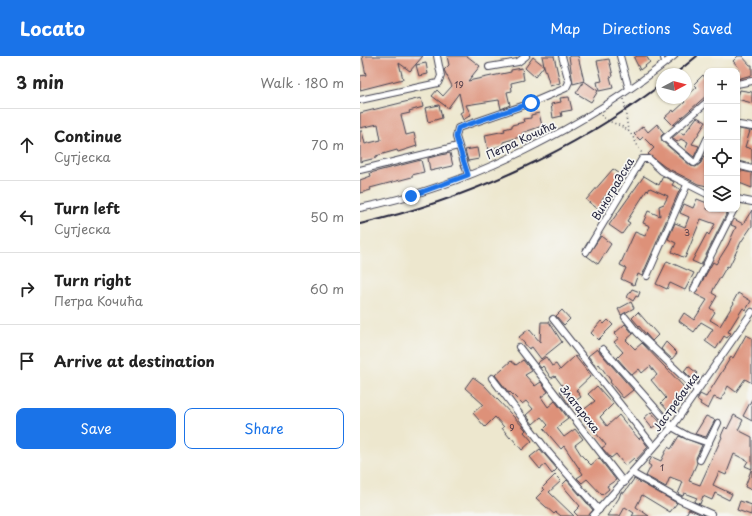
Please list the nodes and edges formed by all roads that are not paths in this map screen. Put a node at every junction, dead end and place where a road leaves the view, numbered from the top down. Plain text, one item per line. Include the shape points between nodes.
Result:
1 (437, 56) edge
2 (526, 56) edge
3 (562, 56) edge
4 (620, 56) edge
5 (662, 56) edge
6 (674, 56) edge
7 (664, 64) junction
8 (489, 67) dead end
9 (752, 81) edge
10 (740, 83) edge
11 (629, 89) junction
12 (360, 100) edge
13 (704, 105) edge
14 (740, 124) edge
15 (752, 127) edge
16 (707, 140) edge
17 (458, 146) junction
18 (740, 166) edge
19 (752, 169) edge
20 (360, 170) edge
21 (468, 175) junction
22 (687, 185) junction
23 (704, 193) edge
24 (740, 201) edge
25 (752, 202) edge
26 (360, 208) edge
27 (732, 212) edge
28 (586, 252) dead end
29 (647, 276) dead end
30 (694, 289) dead end
31 (752, 312) edge
32 (625, 316) dead end
33 (552, 319) dead end
34 (519, 347) dead end
35 (603, 349) dead end
36 (492, 378) dead end
37 (697, 390) junction
38 (718, 423) dead end
39 (672, 427) junction
40 (708, 443) junction
41 (654, 447) junction
42 (700, 460) dead end
43 (632, 473) junction
44 (624, 483) junction
45 (599, 510) junction
46 (711, 514) dead end
47 (594, 516) edge

1 - 12 street via 441,76 435,84
2 - 8 street via 518,62
3 - 17 street via 569,82 566,88 502,114 460,127 456,133
4 - 11 street
5 - 7 lane
6 - 7 street, Петра Кочића
7 - 11 street, Петра Кочића
9 - 10 street
11 - 21 street, Петра Кочића via 561,133
13 - 16 street via 665,138 694,162 697,161
14 - 15 street
17 - 20 street
17 - 21 street
18 - 19 street
21 - 26 street, Петра Кочића via 411,196
22 - 23 street, Виноградска
22 - 28 street, Виноградска via 645,158
22 - 29 street
24 - 25 street
27 - 30 street
31 - 37 street, Јастребачка
32 - 37 street via 637,332
33 - 41 street
34 - 44 street, Златарска
35 - 39 street
36 - 45 street via 549,453
37 - 39 street, Јастребачка
38 - 40 street
39 - 40 street
39 - 41 street, Јастребачка
40 - 42 street
41 - 43 street, Јастребачка
43 - 44 street, Јастребачка
43 - 46 street
44 - 45 street, Јастребачка
45 - 47 street, Јастребачка

